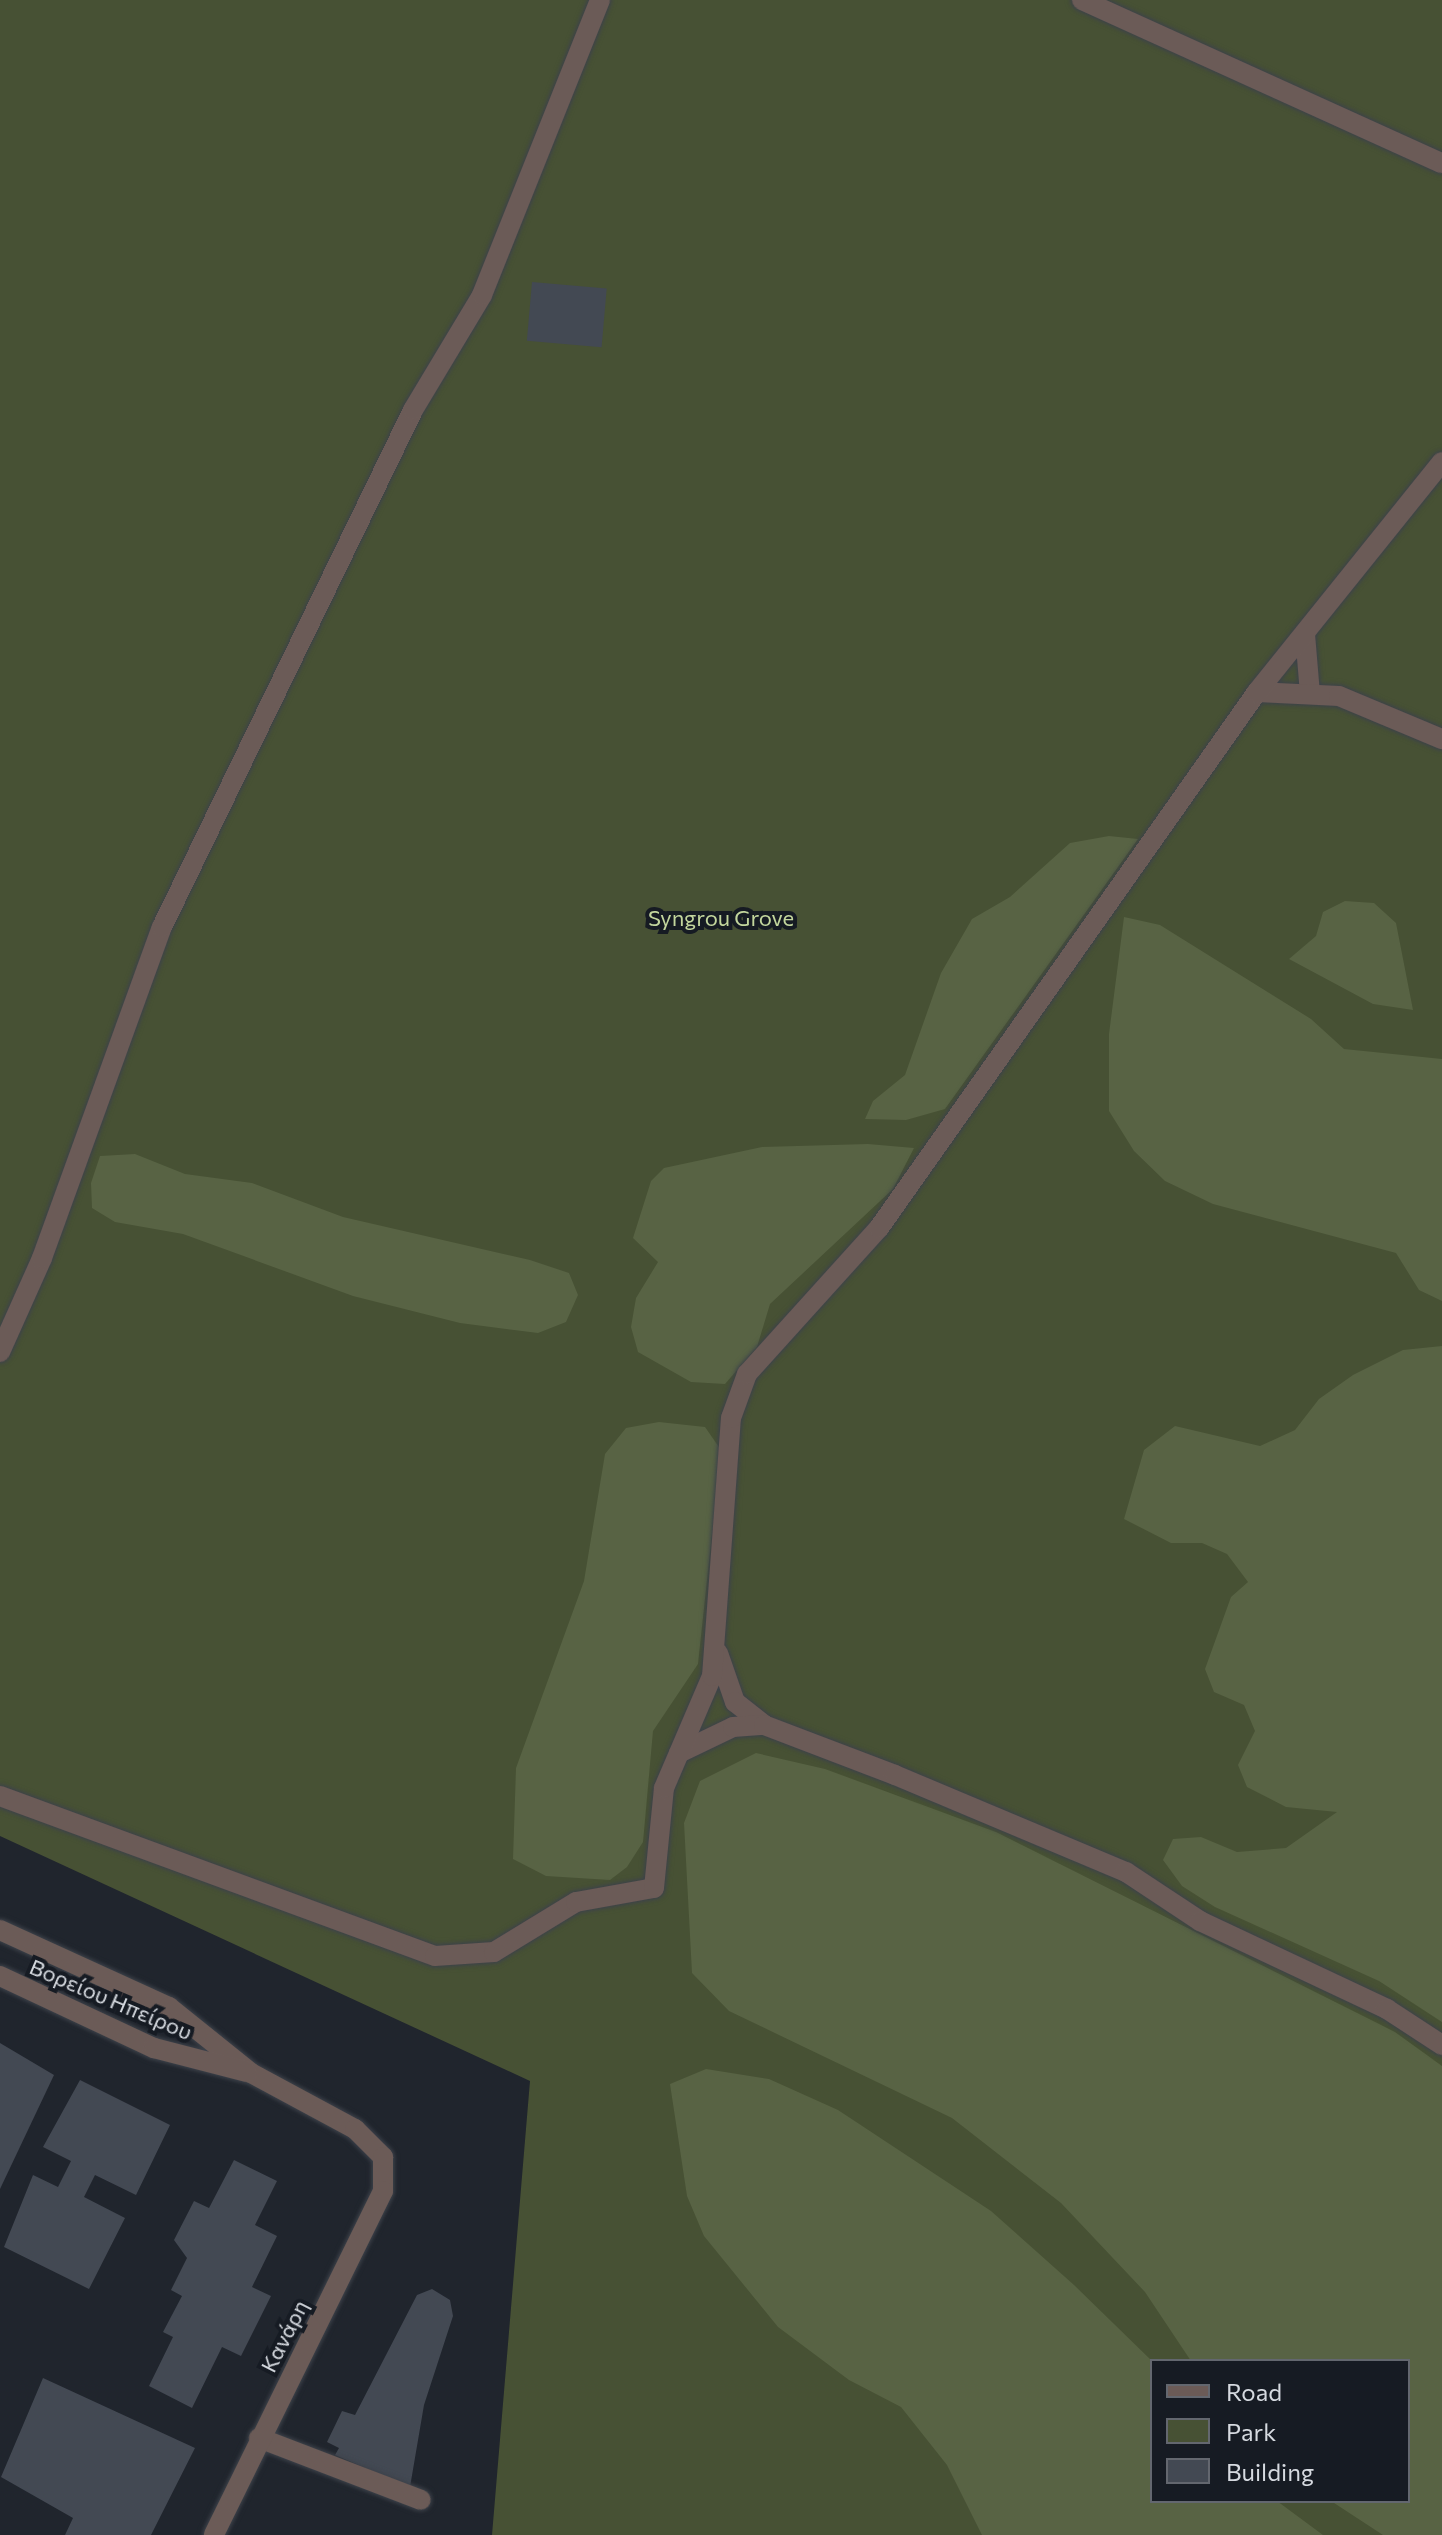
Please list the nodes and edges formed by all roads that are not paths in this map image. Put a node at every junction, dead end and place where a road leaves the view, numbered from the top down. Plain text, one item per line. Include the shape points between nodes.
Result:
1 (600, 0) edge
2 (1082, 0) edge
3 (1442, 163) edge
4 (1442, 462) edge
5 (1305, 634) junction
6 (1257, 692) junction
7 (1310, 693) junction
8 (1442, 739) edge
9 (0, 1352) edge
10 (715, 1637) junction
11 (764, 1725) junction
12 (673, 1756) junction
13 (0, 1796) edge
14 (0, 1930) edge
15 (0, 1976) edge
16 (1442, 2045) edge
17 (251, 2073) junction
18 (383, 2157) joint
19 (259, 2438) junction
20 (421, 2500) dead end
21 (214, 2535) edge

1 - 9 street via 482,295 413,410 162,927 42,1258
2 - 3 street
4 - 5 street
5 - 6 street
5 - 7 street
6 - 7 street
6 - 10 street via 879,1228 747,1374 731,1418
7 - 8 street via 1339,696
10 - 11 street via 735,1702
10 - 12 street via 701,1708
11 - 12 street via 733,1727
11 - 16 street via 1126,1872 1200,1921 1387,2009
12 - 13 street via 654,1888 576,1902 494,1952 435,1956
14 - 17 street, Βορείου Ηπείρου via 169,2007
15 - 17 street, Βορείου Ηπείρου via 154,2048
17 - 18 street, Βορείου Ηπείρου via 355,2129
18 - 19 street, Κανάρη via 383,2191
19 - 20 street
19 - 21 street, Κανάρη

